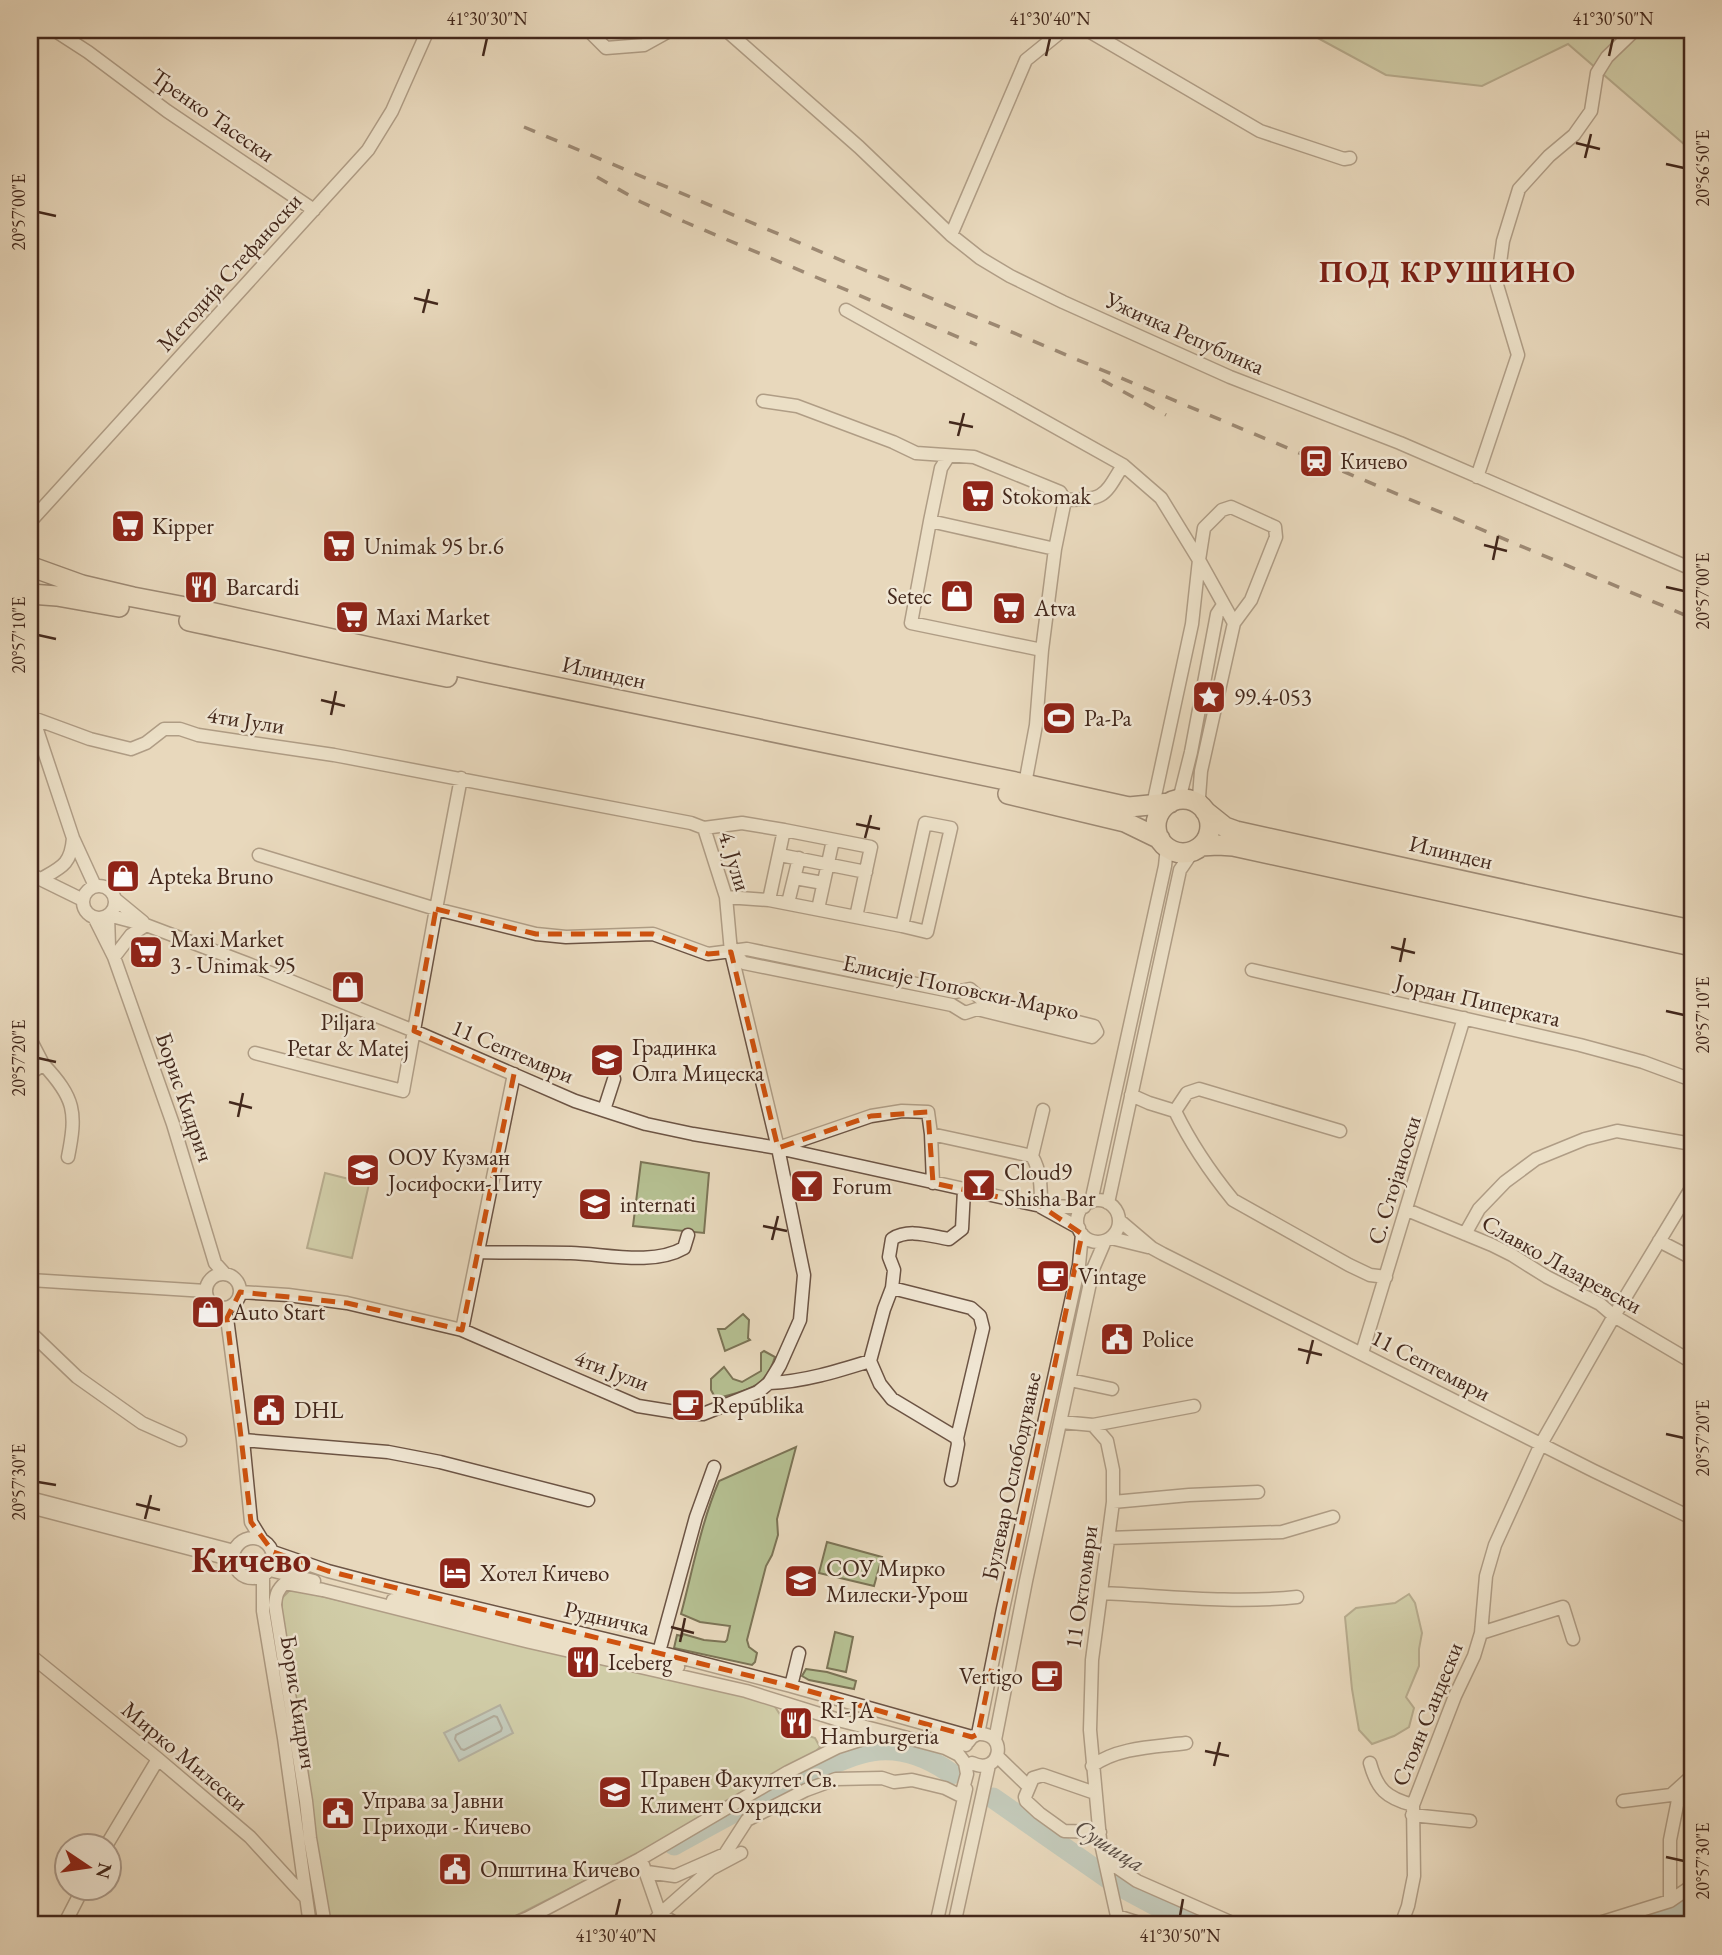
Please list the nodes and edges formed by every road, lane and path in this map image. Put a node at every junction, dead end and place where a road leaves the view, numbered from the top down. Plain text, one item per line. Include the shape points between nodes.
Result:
1 (54, 30) edge
2 (428, 30) edge
3 (588, 30) edge
4 (671, 30) edge
5 (726, 30) edge
6 (1063, 30) edge
7 (1087, 30) edge
8 (1635, 30) edge
9 (1350, 158) dead end
10 (314, 210) junction
11 (951, 234) junction
12 (846, 310) dead end
13 (763, 401) dead end
14 (948, 457) junction
15 (1123, 465) junction
16 (1477, 477) junction
17 (1065, 500) junction
18 (30, 522) edge
19 (930, 522) junction
20 (1055, 549) junction
21 (1199, 560) junction
22 (31, 565) edge
23 (1692, 569) edge
24 (30, 589) edge
25 (30, 594) edge
26 (1223, 605) junction
27 (1234, 623) junction
28 (1042, 650) junction
29 (31, 713) edge
30 (461, 778) junction
31 (1025, 784) junction
32 (1167, 803) junction
33 (1205, 811) junction
34 (705, 828) junction
35 (784, 830) junction
36 (73, 838) junction
37 (832, 840) junction
38 (1163, 843) junction
39 (1197, 848) junction
40 (259, 855) dead end
41 (780, 855) junction
42 (799, 858) junction
43 (827, 864) junction
44 (866, 872) junction
45 (35, 876) edge
46 (795, 878) junction
47 (823, 883) junction
48 (95, 886) junction
49 (726, 897) junction
50 (115, 899) junction
51 (83, 900) junction
52 (769, 900) junction
53 (788, 903) junction
54 (436, 909) junction
55 (818, 909) junction
56 (108, 915) junction
57 (94, 917) junction
58 (856, 917) junction
59 (146, 925) junction
60 (902, 926) junction
61 (1692, 930) edge
62 (1692, 946) edge
63 (112, 952) junction
64 (732, 952) junction
65 (1252, 970) dead end
66 (1464, 1018) junction
67 (414, 1031) junction
68 (30, 1039) edge
69 (255, 1054) dead end
70 (43, 1064) junction
71 (30, 1074) edge
72 (514, 1074) junction
73 (614, 1079) dead end
74 (1692, 1080) edge
75 (1132, 1095) junction
76 (604, 1110) junction
77 (1043, 1110) dead end
78 (1175, 1111) junction
79 (1340, 1131) dead end
80 (931, 1133) junction
81 (1692, 1144) edge
82 (778, 1148) junction
83 (1032, 1156) junction
84 (68, 1157) dead end
85 (933, 1183) junction
86 (1692, 1187) edge
87 (964, 1190) junction
88 (1108, 1203) junction
89 (1087, 1204) junction
90 (1041, 1206) junction
91 (1407, 1210) junction
92 (1119, 1220) junction
93 (1080, 1231) junction
94 (1465, 1234) junction
95 (688, 1235) dead end
96 (1108, 1240) junction
97 (1658, 1241) junction
98 (1152, 1248) junction
99 (478, 1252) junction
100 (1692, 1258) edge
101 (215, 1263) junction
102 (225, 1274) junction
103 (1386, 1277) junction
104 (211, 1279) junction
105 (30, 1280) edge
106 (892, 1288) junction
107 (206, 1291) junction
108 (240, 1292) junction
109 (232, 1305) junction
110 (218, 1307) junction
111 (1614, 1316) junction
112 (227, 1318) junction
113 (462, 1330) junction
114 (30, 1332) edge
115 (1362, 1353) junction
116 (870, 1361) junction
117 (1692, 1362) edge
118 (1070, 1380) junction
119 (769, 1383) junction
120 (1112, 1389) dead end
121 (1194, 1406) dead end
122 (1061, 1422) junction
123 (1093, 1425) junction
124 (957, 1438) junction
125 (180, 1440) dead end
126 (243, 1440) junction
127 (1541, 1444) junction
128 (714, 1467) dead end
129 (951, 1480) dead end
130 (1258, 1493) dead end
131 (30, 1498) edge
132 (588, 1500) dead end
133 (1113, 1502) junction
134 (30, 1507) edge
135 (1333, 1517) dead end
136 (1692, 1518) edge
137 (251, 1522) junction
138 (1108, 1538) junction
139 (262, 1540) junction
140 (236, 1551) junction
141 (273, 1552) junction
142 (261, 1575) junction
143 (1102, 1592) junction
144 (1297, 1597) dead end
145 (1481, 1633) junction
146 (1573, 1639) dead end
147 (659, 1652) junction
148 (799, 1653) dead end
149 (30, 1655) edge
150 (791, 1686) junction
151 (885, 1732) junction
152 (972, 1739) junction
153 (1186, 1743) dead end
154 (994, 1755) junction
155 (159, 1759) junction
156 (972, 1763) junction
157 (1370, 1763) dead end
158 (1092, 1766) junction
159 (1692, 1776) edge
160 (781, 1778) junction
161 (1029, 1787) junction
162 (1096, 1793) junction
163 (1671, 1795) junction
164 (789, 1798) junction
165 (1623, 1801) dead end
166 (1413, 1810) junction
167 (1470, 1821) dead end
168 (115, 1832) edge
169 (1100, 1832) junction
170 (741, 1853) dead end
171 (640, 1858) junction
172 (1106, 1865) junction
173 (647, 1872) junction
174 (1692, 1886) edge
175 (306, 1898) junction
176 (1670, 1900) junction
177 (76, 1902) edge
178 (660, 1914) junction
179 (1692, 1919) edge
180 (1116, 1921) edge
181 (64, 1925) edge
182 (310, 1925) edge
183 (325, 1925) edge
184 (510, 1925) edge
185 (650, 1925) edge
186 (678, 1925) edge
187 (936, 1925) edge
188 (954, 1925) edge
189 (1145, 1925) edge
190 (1237, 1925) edge
191 (1401, 1925) edge
192 (1593, 1925) edge
193 (1682, 1925) edge

1 - 10 street, Тренко Тасески
2 - 10 street, Методија Стефаноски via 392,111 368,150
3 - 4 street via 606,48 643,45
5 - 11 street, Ужичка Република
6 - 11 street via 1026,60
7 - 9 street via 1260,131
8 - 16 street via 1597,73 1591,111 1574,135 1519,189 1503,241 1497,285 1518,355
10 - 18 street, Методија Стефаноски
11 - 16 street, Ужичка Република via 980,258 1063,302 1230,377
12 - 15 street
13 - 14 street via 797,406 916,453
14 - 17 street via 974,457 1060,492
14 - 19 street via 941,468
15 - 17 street via 1100,496
15 - 21 street via 1161,498
16 - 23 street, Ужичка Република
17 - 20 street
19 - 20 street
19 - 28 street via 911,622
20 - 28 street
21 - 26 street
21 - 27 street via 1204,528 1222,510 1231,507 1275,527 1276,537 1251,600
21 - 32 street
22 - 24 main road, Илинден
22 - 31 main road, Илинден via 71,582 133,597
25 - 38 main road, Илинден via 68,597 304,645 1008,794 1125,822
26 - 27 street
26 - 32 street via 1217,614 1191,752
27 - 33 street via 1201,771 1199,797
28 - 31 street
29 - 30 street, 4ти Јули via 90,739 131,749 164,729 180,729
29 - 36 street
30 - 34 street, 4. Јули
30 - 54 street
31 - 32 main road, Илинден via 1129,807
32 - 33 main road, Илинден via 1185,799
32 - 38 main road via 1157,823
33 - 39 main road via 1210,825 1206,840
33 - 61 main road, Илинден via 1236,831
34 - 35 street via 743,823
34 - 49 street, 4. Јули
35 - 37 street
35 - 41 street
36 - 45 street via 72,855 66,862
36 - 48 street
37 - 43 street
37 - 44 street via 871,847
38 - 39 main road, Илинден via 1180,853
38 - 89 street via 1165,866
39 - 62 main road, Илинден via 1233,846
39 - 75 street via 1180,870
40 - 54 street, Елисије Поповски-Марко
41 - 42 street
41 - 52 street
42 - 43 street
42 - 46 street
43 - 44 street
43 - 47 street
44 - 58 street
45 - 51 street
46 - 47 street
46 - 53 street
47 - 55 street
48 - 50 street via 108,888
48 - 51 street
49 - 52 street
49 - 64 street, 4. Јули
50 - 56 street
50 - 59 street
51 - 57 street
52 - 53 street
53 - 55 street
54 - 64 street, Елисије Поповски-Марко via 536,934 653,934 708,954
54 - 67 street
55 - 58 street
56 - 57 street
56 - 59 street
56 - 63 street
57 - 63 street
58 - 60 street
59 - 63 street
59 - 67 street, 11 Септември
60 - 60 street via 925,823 951,828 927,932
63 - 101 street, Борис Кидрич via 173,1124
64 - 64 street, Елисије Поповски-Марко via 744,963 952,1004 965,1013 977,1009 1092,1037 1097,1032 1094,1026 980,998 970,989 955,992 747,949
64 - 82 street, 4. Јули
65 - 66 street, Јордан Пиперката
66 - 74 street, Јордан Пиперката via 1643,1062
66 - 91 street, С. Стојаноски
67 - 69 street via 402,1091
67 - 72 street, 11 Септември
68 - 70 street
70 - 71 street
70 - 84 street via 72,1105
72 - 76 street, 11 Септември
72 - 99 street
73 - 76 street
75 - 78 street
75 - 88 street
76 - 82 street, 11 Септември via 646,1124
77 - 83 street
78 - 79 street via 1187,1093 1199,1089
78 - 103 street via 1233,1200 1349,1265
80 - 82 street via 928,1112 902,1111 871,1116
80 - 83 street
80 - 85 street
81 - 94 street via 1617,1131 1585,1139 1536,1159 1505,1182 1479,1209
82 - 85 street, 11 Септември
82 - 119 street via 804,1275 800,1320
83 - 90 street via 1041,1182
85 - 87 street, 11 Септември
86 - 97 street, Стоян Сандески
87 - 90 street, 11 Септември
87 - 106 street via 962,1229 948,1239 913,1233 892,1239
88 - 89 street
88 - 92 street
89 - 90 street, 11 Септември
89 - 93 street via 1078,1217
90 - 93 street, 11 Септември
91 - 94 street, Славко Лазаревски
91 - 103 street, С. Стојаноски
92 - 96 street
92 - 98 street, 11 Септември
93 - 96 street via 1092,1241
93 - 152 street, Булевар Ослободување via 1079,1265
94 - 111 street, Славко Лазаревски via 1512,1255
95 - 99 street via 684,1248 677,1252 635,1258
96 - 98 street, 11 Септември
96 - 118 street, Булевар Ослободување via 1093,1269
97 - 100 street
97 - 111 street, Стоян Сандески
98 - 115 street, 11 Септември
99 - 113 street
101 - 102 street
101 - 104 street
102 - 104 street
102 - 108 street via 239,1285
103 - 115 street, С. Стојаноски
104 - 107 street
105 - 107 street
106 - 116 street
106 - 124 street via 971,1308 980,1316 983,1328
107 - 110 street
108 - 109 street
108 - 113 street, 4ти Јули via 347,1303
109 - 110 street
109 - 112 street
110 - 112 street
111 - 117 street, Славко Лазаревски
111 - 127 street, Стоян Сандески
112 - 126 street
113 - 119 street, 4ти Јули via 638,1406 703,1414
114 - 125 street via 77,1377 142,1423
115 - 127 street, 11 Септември
116 - 119 street
116 - 124 street via 892,1399
118 - 120 street
118 - 122 street, Булевар Ослободување
121 - 123 street
122 - 123 street
122 - 154 street, Булевар Ослободување
123 - 133 street, 11 Октомври via 1107,1441
124 - 129 street
126 - 132 street via 388,1452
126 - 137 street
127 - 136 street, 11 Септември
127 - 145 street, Стоян Сандески via 1494,1545
128 - 147 street
130 - 133 street
131 - 140 street
133 - 138 street, 11 Октомври
134 - 140 street
135 - 138 street via 1282,1532
137 - 139 street
137 - 140 street
138 - 143 street, 11 Октомври
139 - 140 street via 251,1538
139 - 141 street
140 - 142 street via 241,1575
141 - 142 street via 272,1564
141 - 147 street, Рудничка via 385,1586
142 - 152 street, Рудничка via 672,1665 911,1732
142 - 175 street, Борис Кидрич
143 - 144 street via 1263,1601
143 - 158 street, 11 Октомври via 1092,1660
145 - 146 street via 1563,1608
145 - 166 street, Стоян Сандески
147 - 150 street, Рудничка
148 - 150 street
149 - 155 street, Мирко Милески
150 - 152 street, Рудничка
151 - 160 street via 838,1747
151 - 164 street via 959,1755 967,1774 961,1796 912,1780 857,1778 821,1783
151 - 183 street via 746,1691 285,1583 275,1605
152 - 154 street, Рудничка via 987,1734
152 - 156 street, Булевар Ослободување via 967,1757
153 - 158 street via 1105,1757
154 - 156 street via 978,1766
154 - 161 street
154 - 188 street, Булевар Ослободување
155 - 168 street
155 - 175 street, Мирко Милески via 250,1837
156 - 187 street
157 - 166 street via 1375,1781 1385,1793
158 - 162 street, 11 Октомври
159 - 163 street
160 - 164 street
160 - 171 street
161 - 162 street via 1033,1778 1043,1775
161 - 169 street via 1026,1801 1057,1827
162 - 169 street, 11 Октомври
163 - 165 street
163 - 176 street via 1679,1795 1670,1840
164 - 173 street via 747,1820 725,1854 675,1876
166 - 167 street
166 - 191 street, Стоян Сандески via 1414,1876
169 - 172 street, 11 Октомври
170 - 178 street via 711,1869
171 - 173 street
171 - 184 street
172 - 180 street
172 - 190 street
173 - 178 street
174 - 176 street
175 - 182 street, Борис Кидрич
176 - 192 street
177 - 181 street
178 - 185 street
178 - 186 street
179 - 193 street
180 - 189 street

